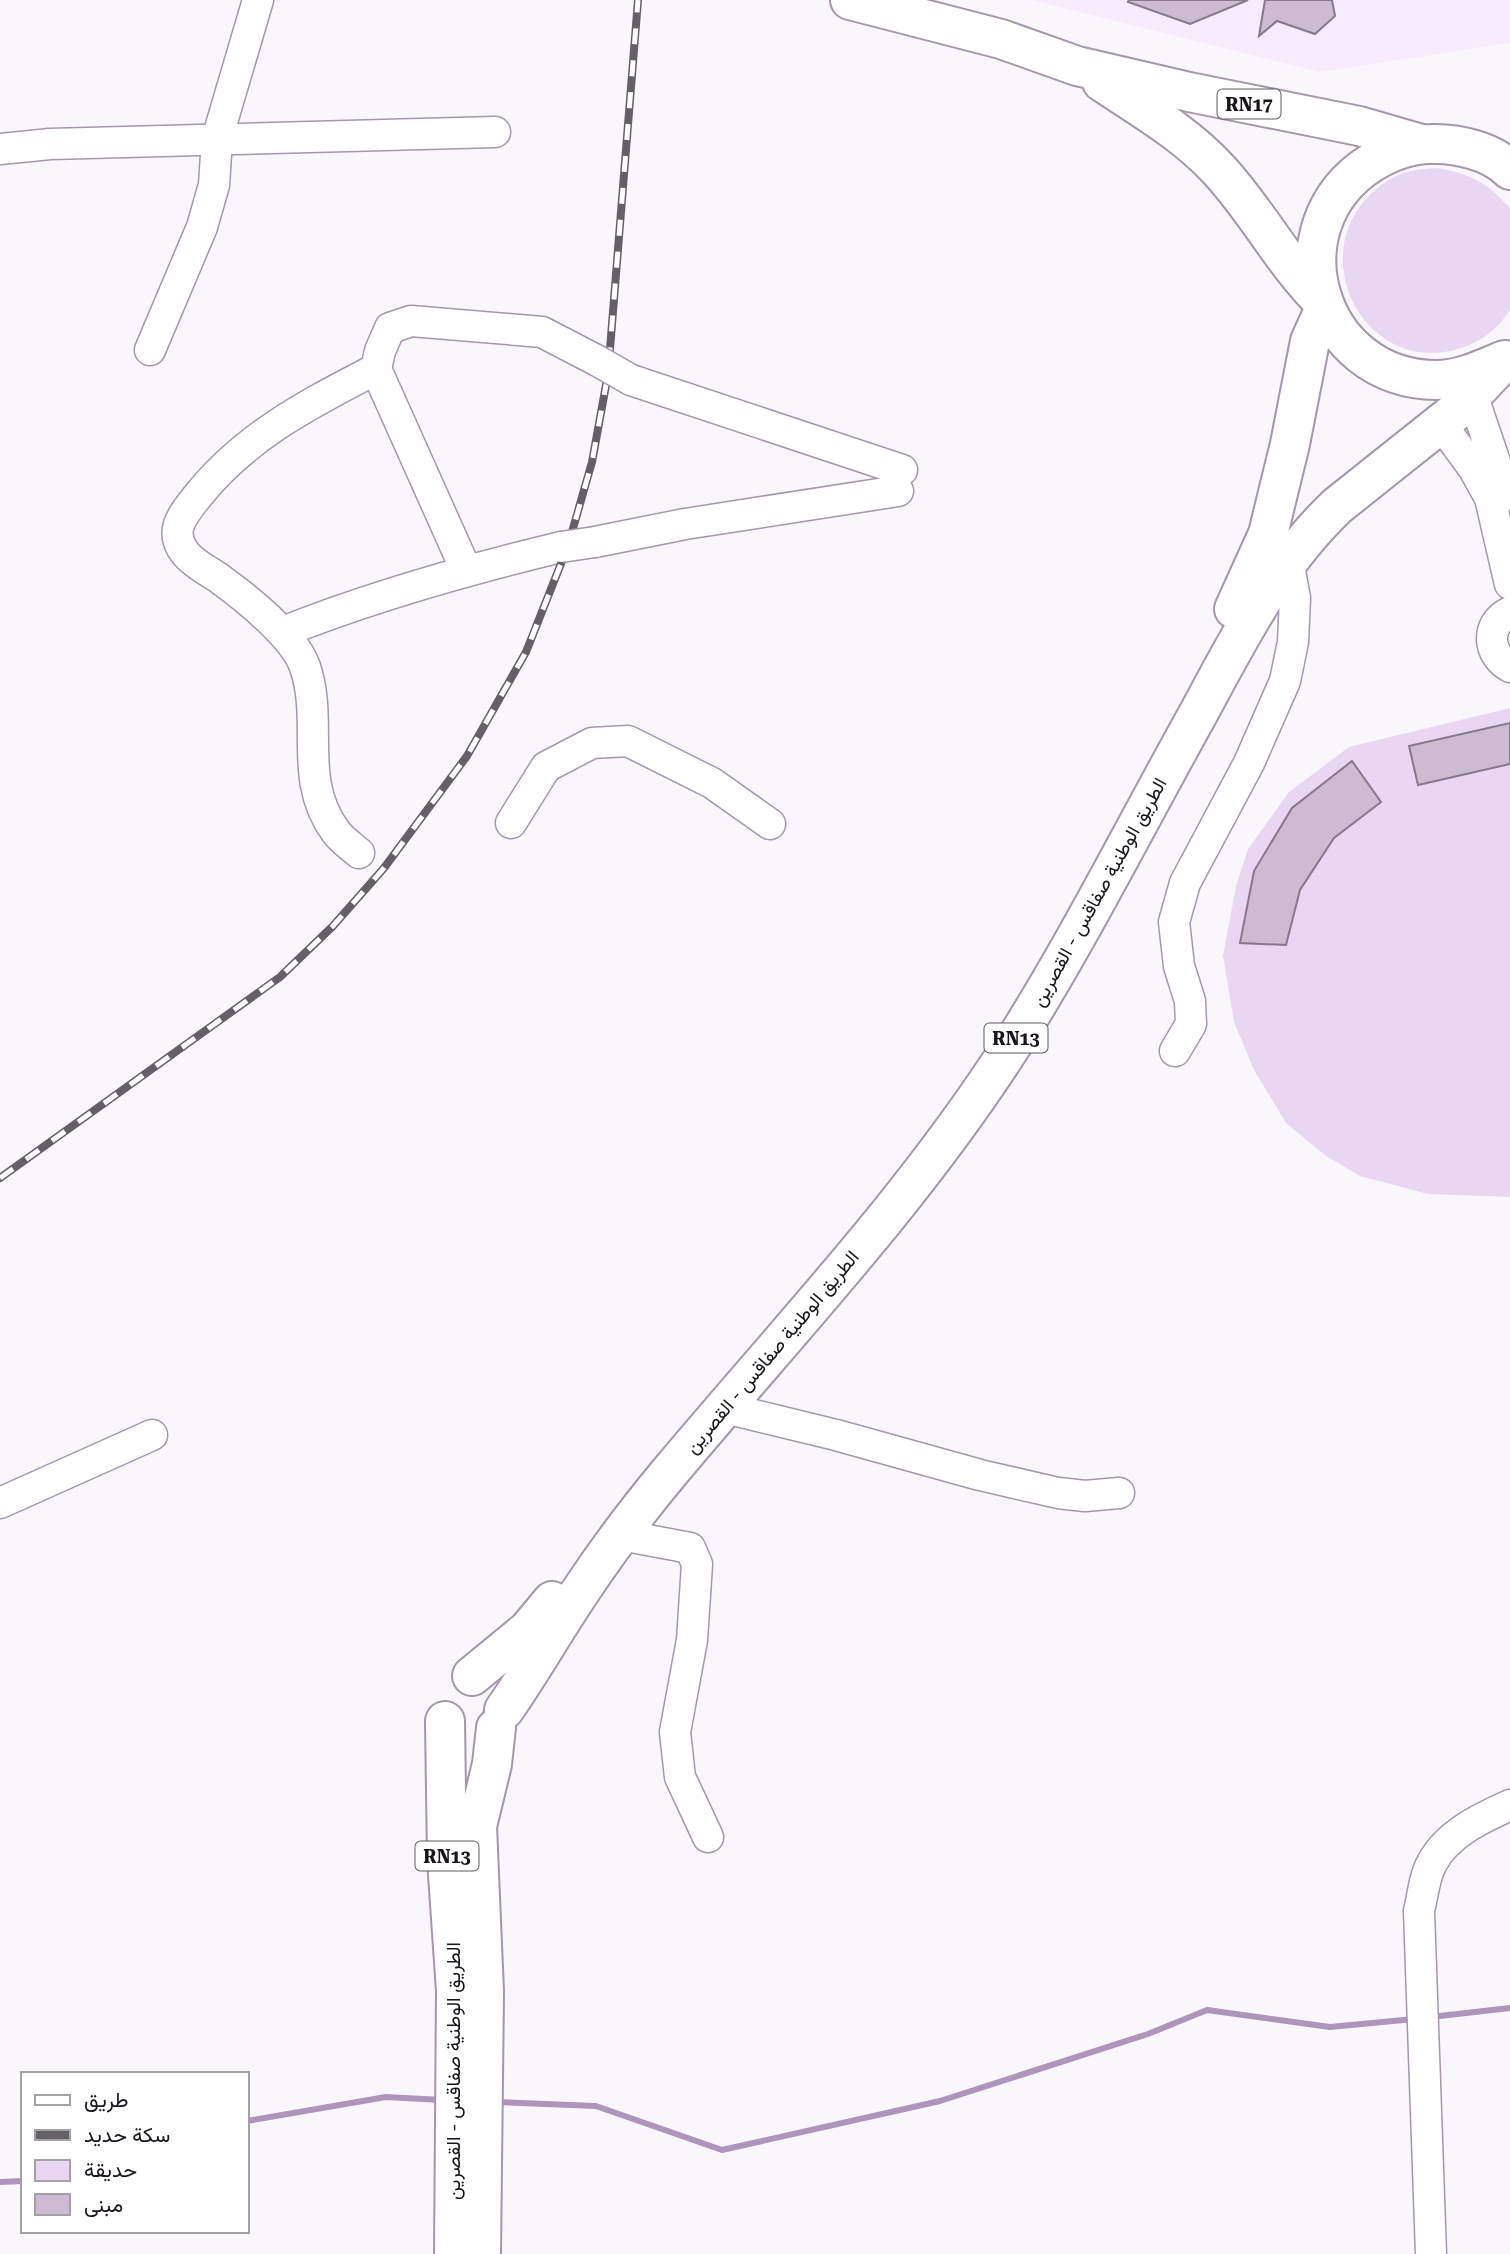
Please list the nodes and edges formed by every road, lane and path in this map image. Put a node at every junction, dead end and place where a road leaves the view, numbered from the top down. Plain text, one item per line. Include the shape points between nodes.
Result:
1 (258, 0) edge
2 (850, 0) edge
3 (1077, 66) junction
4 (495, 132) dead end
5 (217, 139) junction
6 (1510, 143) edge
7 (1421, 144) junction
8 (1470, 148) junction
9 (0, 149) edge
10 (1510, 170) edge
11 (1324, 305) junction
12 (150, 350) dead end
13 (1508, 358) edge
14 (376, 369) junction
15 (1473, 397) junction
16 (1441, 424) junction
17 (1494, 514) junction
18 (1288, 560) junction
19 (466, 570) junction
20 (1510, 584) edge
21 (1510, 612) edge
22 (283, 632) junction
23 (1510, 667) edge
24 (511, 823) dead end
25 (770, 824) dead end
26 (359, 853) dead end
27 (1175, 1051) dead end
28 (725, 1408) junction
29 (152, 1435) dead end
30 (1119, 1493) dead end
31 (0, 1503) edge
32 (621, 1535) junction
33 (472, 1676) junction
34 (500, 1719) junction
35 (445, 1721) junction
36 (1510, 1805) edge
37 (708, 1837) dead end
38 (470, 1991) junction
39 (454, 2254) edge
40 (481, 2254) edge
41 (1431, 2254) edge

1 - 5 street
2 - 3 main road, RN17 via 1001,39
3 - 7 main road, RN17 via 1359,126
3 - 11 main road, RN17 via 1170,126 1219,170
4 - 5 street
5 - 9 street
5 - 12 street via 214,185 202,227
6 - 8 main road
7 - 8 main road
7 - 11 main road via 1387,153 1357,172 1334,199 1320,232 1316,267
8 - 10 main road
11 - 13 main road via 1343,339 1370,363 1401,376 1437,380 1472,374
11 - 33 main road, الطريق الوطنية صفاقس - القصرين / RN13 via 1310,341 1268,534 1230,617 1055,943 1010,1016 926,1136 536,1622
13 - 15 main road, الطريق الوطنية صفاقس - القصرين / RN13
14 - 19 street
14 - 19 street, bridge via 390,328 411,321 542,332 631,380 900,481
14 - 22 street via 310,404 239,451 178,520 178,538 186,554
15 - 16 main road, الطريق الوطنية صفاقس - القصرين / RN13
15 - 17 street via 1495,462
16 - 17 street via 1483,483
16 - 18 main road, الطريق الوطنية صفاقس - القصرين / RN13 via 1337,506
17 - 20 street
18 - 27 street via 1295,598 1285,681 1249,763 1185,883 1174,922 1191,1024
18 - 28 main road, الطريق الوطنية صفاقس - القصرين / RN13 via 1251,618 1056,973 1001,1061 940,1151
19 - 22 street
21 - 23 street via 1500,618 1491,635 1495,654
22 - 26 street via 305,666 318,800 337,832
24 - 25 street via 546,767 592,743 628,741 712,783
28 - 30 street via 1058,1493
28 - 32 main road, الطريق الوطنية صفاقس - القصرين / RN13
29 - 31 street
32 - 34 main road, الطريق الوطنية صفاقس - القصرين / RN13
32 - 37 street via 690,1548 697,1564 692,1640 675,1732 680,1777
33 - 34 main road via 499,1690 503,1699
33 - 35 main road, RN13 via 462,1678 446,1692
34 - 35 main road via 488,1735 468,1738 450,1730
34 - 38 main road, الطريق الوطنية صفاقس - القصرين / RN13 via 477,1826
35 - 38 main road, الطريق الوطنية صفاقس - القصرين / RN13 via 447,1860
36 - 41 street via 1462,1830 1441,1850 1432,1863 1419,1911
38 - 39 main road, الطريق الوطنية صفاقس - القصرين / RN13
38 - 40 main road, الطريق الوطنية صفاقس - القصرين / RN13

